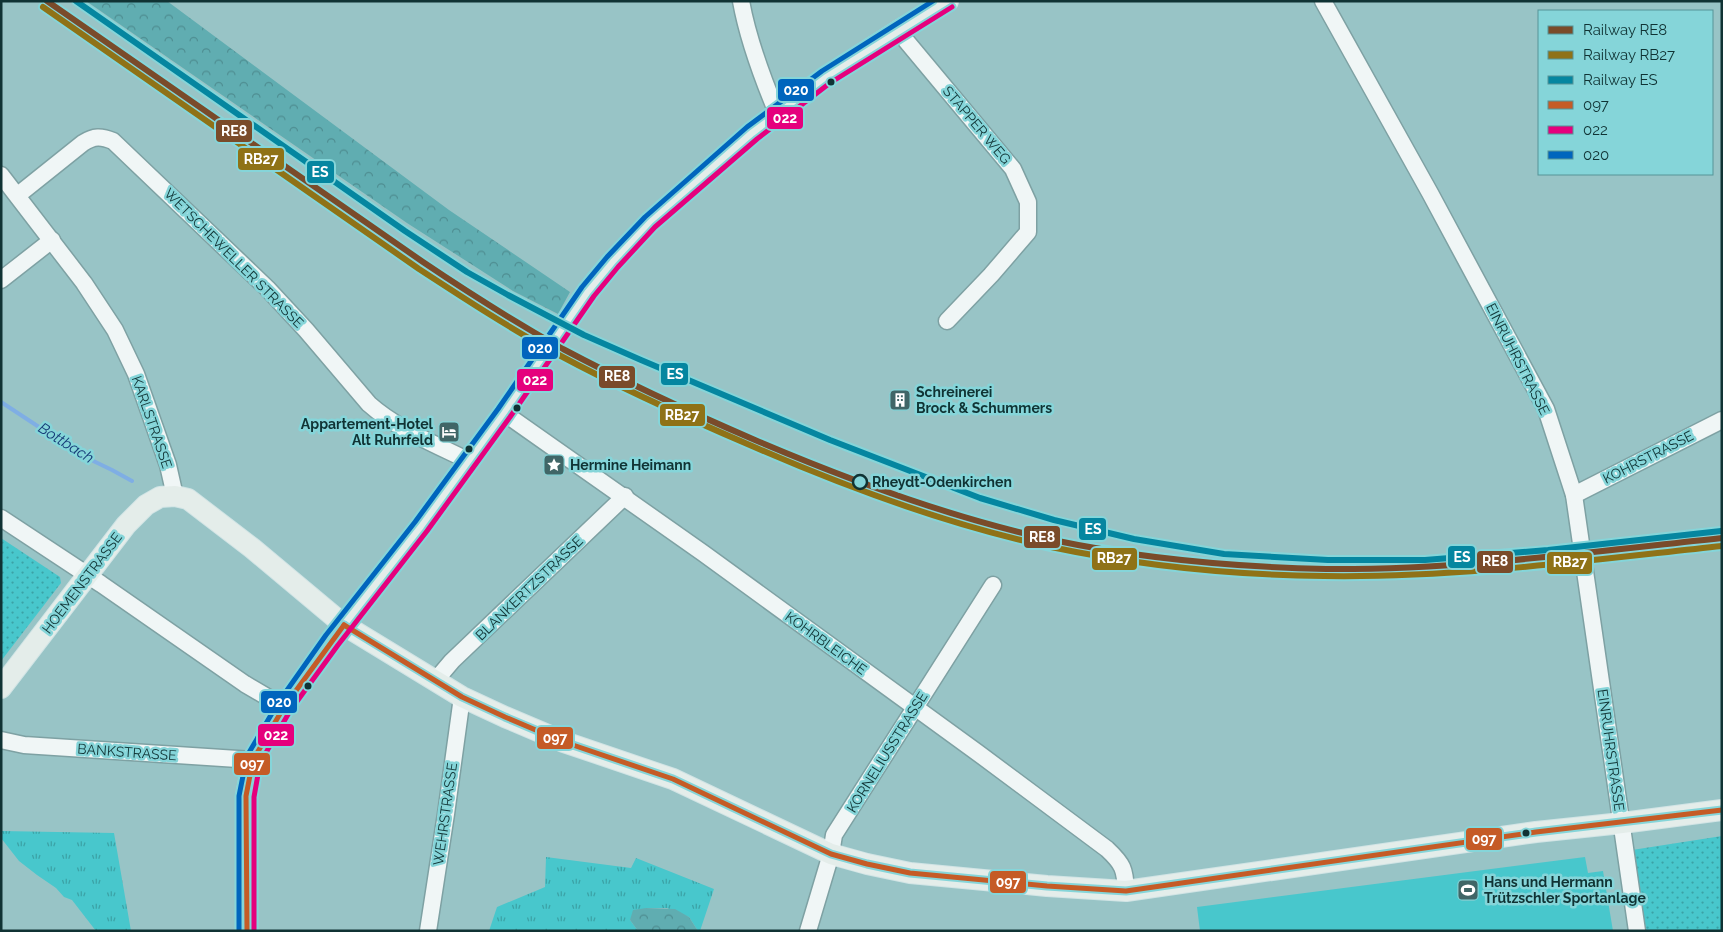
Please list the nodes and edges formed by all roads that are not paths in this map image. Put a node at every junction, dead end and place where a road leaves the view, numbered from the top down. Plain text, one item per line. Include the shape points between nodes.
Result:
1 (741, 1) edge
2 (948, 1) edge
3 (1323, 1) edge
4 (898, 31) junction
5 (777, 113) junction
6 (1, 175) edge
7 (18, 196) junction
8 (52, 240) junction
9 (1, 280) edge
10 (947, 321) dead end
11 (504, 413) junction
12 (1722, 420) edge
13 (469, 461) junction
14 (1574, 495) junction
15 (175, 496) junction
16 (624, 496) junction
17 (1, 518) edge
18 (87, 575) junction
19 (993, 584) dead end
20 (344, 625) junction
21 (435, 681) junction
22 (1, 688) edge
23 (462, 697) junction
24 (284, 707) junction
25 (915, 708) junction
26 (1, 740) edge
27 (253, 760) junction
28 (1722, 810) edge
29 (1622, 823) junction
30 (831, 854) junction
31 (1126, 891) junction
32 (247, 931) edge
33 (428, 931) edge
34 (808, 931) edge
35 (1637, 931) edge

1 - 5 street via 762,78
2 - 4 main road
3 - 14 street, EINRUHRSTRASSE via 1546,409
4 - 5 main road
4 - 10 street, STAPPER WEG via 1013,169 1028,202 1028,232 992,276
5 - 11 main road via 660,212 612,262
6 - 7 street, KARLSTRASSE
7 - 8 street, KARLSTRASSE
7 - 13 street, WETSCHEWELLER STRASSE via 83,142 102,137 113,141 268,288 380,414
8 - 9 street
8 - 15 street, KARLSTRASSE via 102,308 128,355 165,456
11 - 13 main road
11 - 16 street, KOHRBLEICHE
12 - 14 street, KOHRSTRASSE
13 - 20 main road
14 - 29 street, EINRUHRSTRASSE
15 - 18 main road, HOEMENSTRASSE via 160,497 140,510
15 - 20 main road via 194,502
16 - 21 street, BLANKERTZSTRASSE
16 - 25 street, KOHRBLEICHE
17 - 18 street
18 - 22 main road, HOEMENSTRASSE
18 - 24 street via 245,684
19 - 25 street, KORNELIUSSTRASSE
20 - 21 main road
20 - 24 main road
21 - 23 main road
23 - 30 main road via 564,742 673,779
23 - 33 street, WEHRSTRASSE
24 - 27 main road
25 - 30 street, KORNELIUSSTRASSE via 834,835
25 - 31 street, KOHRBLEICHE via 1107,850 1121,863
26 - 27 street, BANKSTRASSE
27 - 32 main road via 246,796
28 - 29 main road
29 - 31 main road via 1536,832
29 - 35 street, EINRUHRSTRASSE
30 - 31 main road via 910,874
30 - 34 street, KORNELIUSSTRASSE

